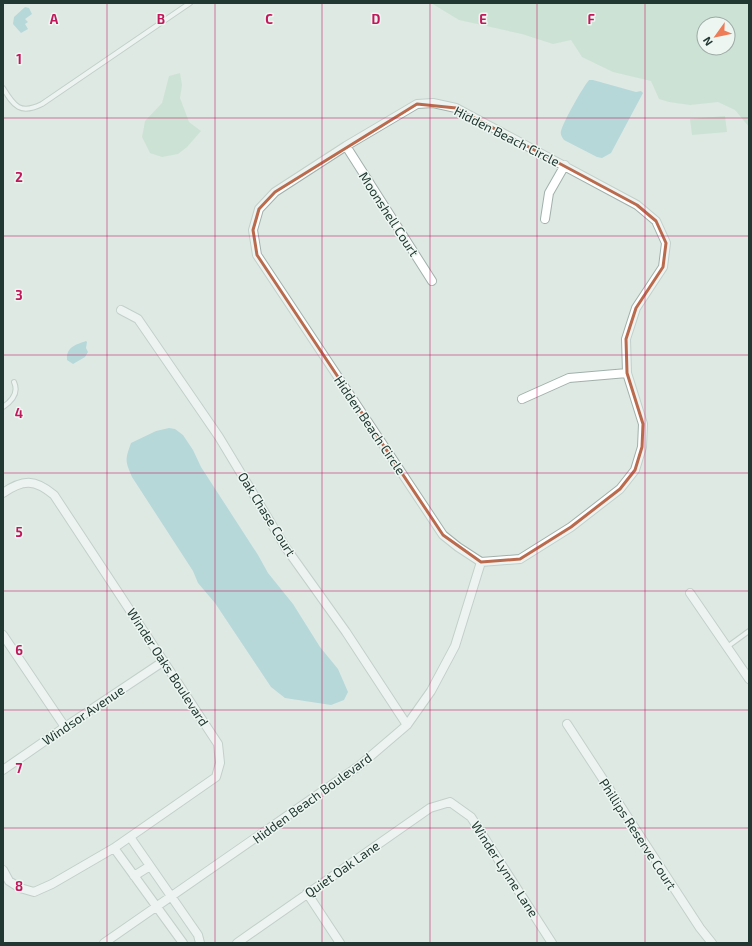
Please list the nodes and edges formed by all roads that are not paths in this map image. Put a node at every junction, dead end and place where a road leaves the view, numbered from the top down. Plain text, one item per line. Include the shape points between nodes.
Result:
1 (190, 3) edge
2 (3, 88) edge
3 (346, 146) junction
4 (565, 166) junction
5 (545, 219) dead end
6 (432, 281) dead end
7 (121, 310) dead end
8 (627, 373) junction
9 (14, 382) dead end
10 (522, 399) dead end
11 (3, 407) edge
12 (3, 493) edge
13 (481, 562) junction
14 (690, 593) dead end
15 (749, 631) edge
16 (3, 635) edge
17 (727, 647) junction
18 (164, 661) junction
19 (749, 679) edge
20 (566, 724) dead end
21 (407, 725) junction
22 (65, 727) junction
23 (3, 770) edge
24 (450, 802) joint
25 (130, 837) junction
26 (114, 848) junction
27 (150, 866) junction
28 (3, 870) edge
29 (134, 876) junction
30 (307, 894) junction
31 (172, 897) junction
32 (156, 907) junction
33 (104, 943) edge
34 (183, 943) edge
35 (200, 943) edge
36 (237, 943) edge
37 (340, 943) edge
38 (552, 943) edge
39 (712, 943) edge

1 - 2 lane via 32,109 21,109
3 - 4 street, Hidden Beach Circle via 417,104 433,104 456,108
3 - 6 street, Moonshell Court
3 - 13 street, Hidden Beach Circle via 275,192 259,209 252,230 257,255 443,535
4 - 5 street via 550,193
4 - 8 street, Hidden Beach Circle via 637,205 656,221 666,243 663,267 636,308 626,339
7 - 21 street, Oak Chase Court via 138,319 219,437 286,548 346,632
8 - 10 street via 569,378
8 - 13 street, Hidden Beach Circle via 643,424 642,447 635,470 620,489 571,527 520,559
9 - 11 lane via 14,397
12 - 18 street, Winder Oaks Boulevard via 24,482 46,488 54,495
13 - 21 street, Hidden Beach Boulevard via 455,646 431,691
14 - 17 street
15 - 17 lane
16 - 22 street
17 - 19 street
18 - 22 street, Windsor Avenue
18 - 25 street, Winder Oaks Boulevard via 218,744 220,763 216,777
20 - 39 street, Phillips Reserve Court
21 - 31 street, Hidden Beach Boulevard via 359,766
22 - 23 street, Windsor Avenue
24 - 30 street, Quiet Oak Lane via 430,808
24 - 38 street, Winder Lynne Lane via 471,817
25 - 26 street, Winder Oaks Boulevard
25 - 27 street
26 - 28 street via 34,892 20,888 10,881
26 - 29 street
27 - 29 street
27 - 31 street
29 - 32 street
30 - 36 street, Quiet Oak Lane
30 - 37 street
31 - 32 street, Hidden Beach Boulevard
31 - 35 street via 198,935
32 - 33 street, Hidden Beach Boulevard
32 - 34 street

